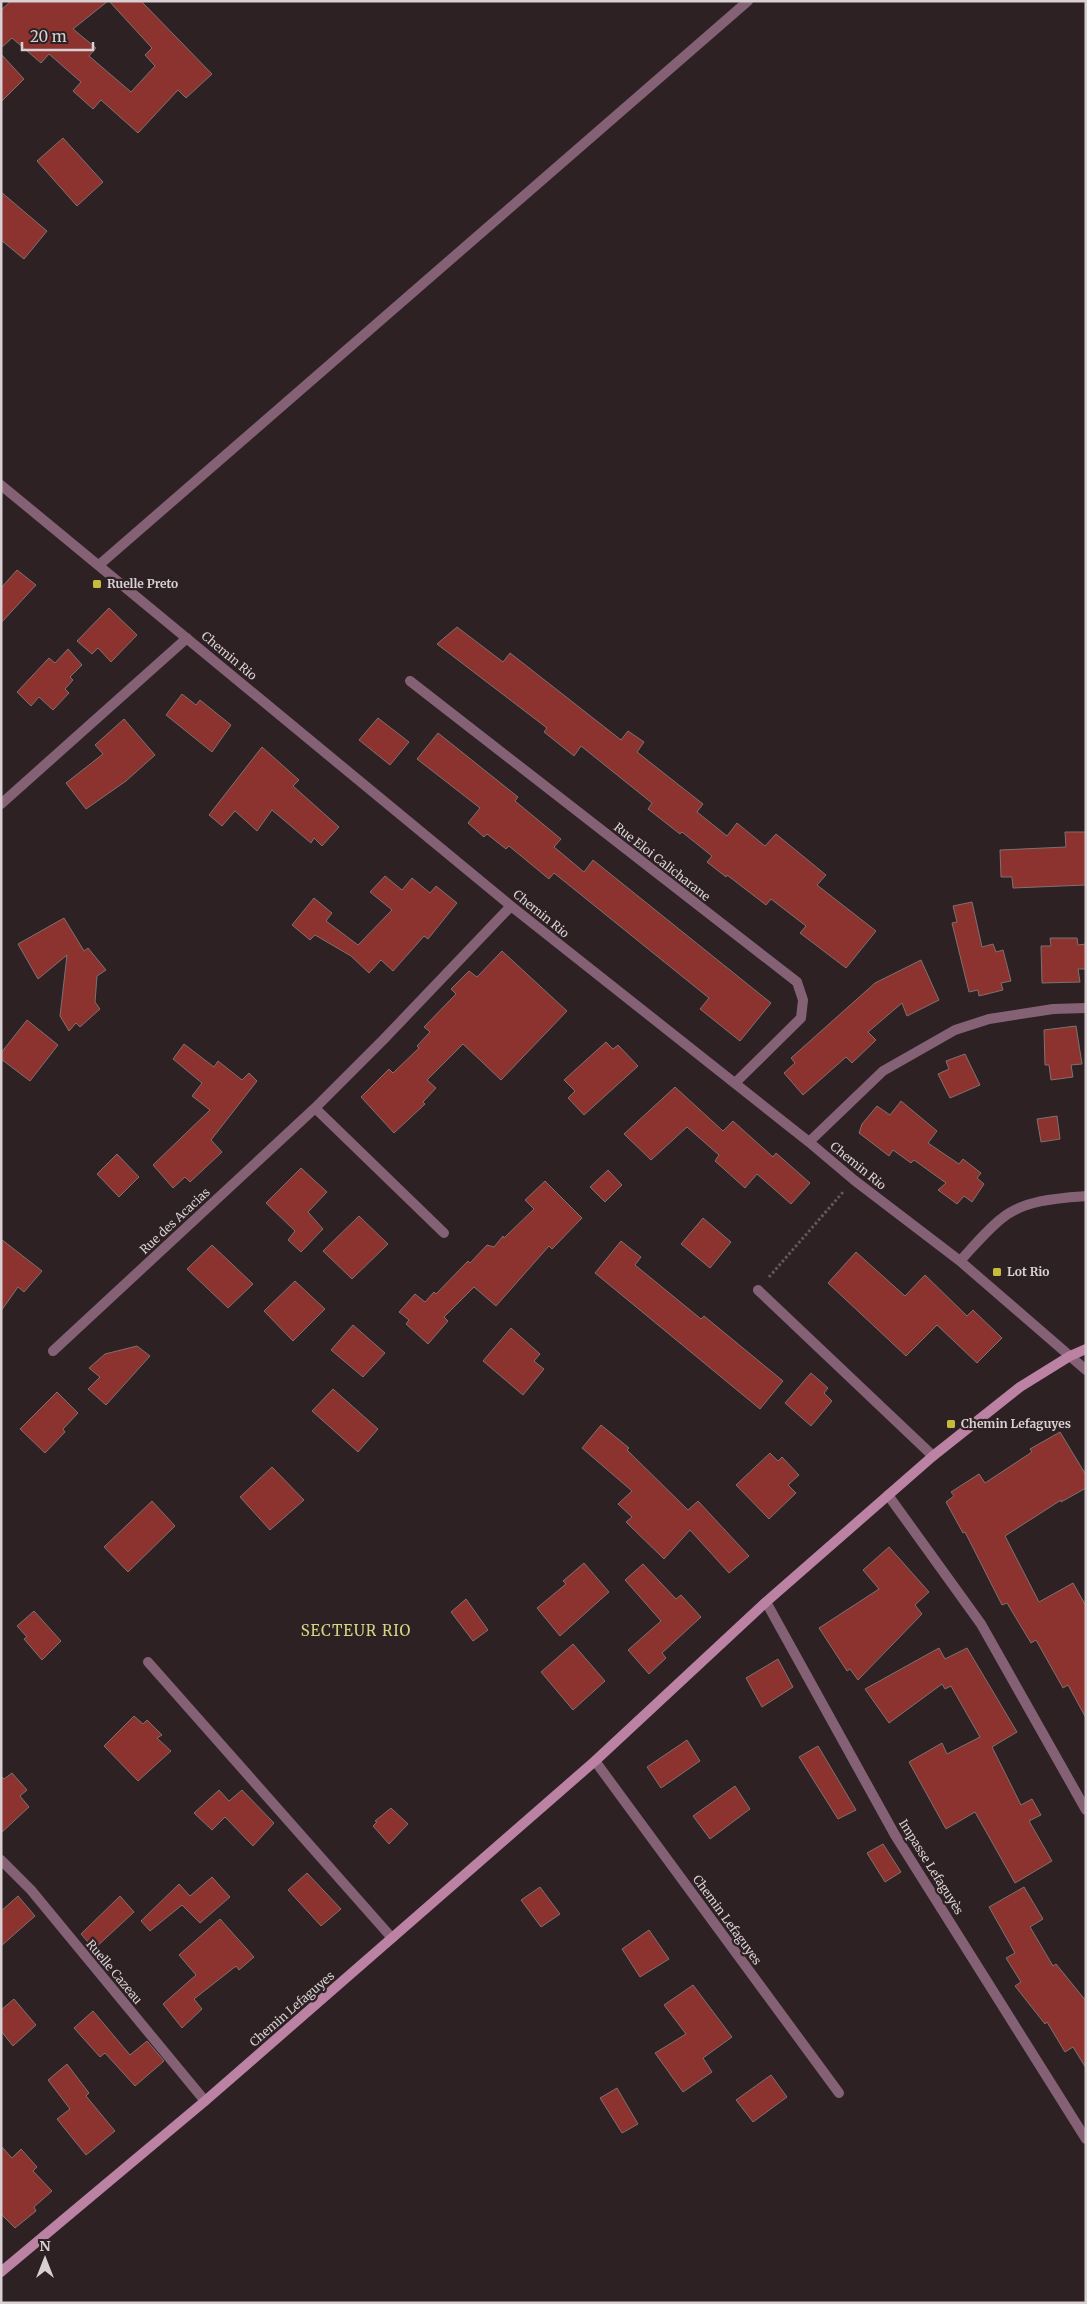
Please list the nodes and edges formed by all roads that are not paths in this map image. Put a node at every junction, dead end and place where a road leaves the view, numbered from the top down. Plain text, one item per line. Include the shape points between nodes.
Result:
1 (748, 1) edge
2 (1, 485) edge
3 (99, 565) junction
4 (187, 638) junction
5 (410, 681) dead end
6 (1, 804) edge
7 (510, 906) junction
8 (1086, 1008) edge
9 (734, 1083) junction
10 (314, 1108) junction
11 (809, 1142) junction
12 (1086, 1196) edge
13 (444, 1232) dead end
14 (960, 1261) junction
15 (758, 1290) road end
16 (1086, 1349) edge
17 (53, 1351) dead end
18 (1070, 1356) junction
19 (1086, 1370) edge
20 (934, 1456) junction
21 (888, 1495) junction
22 (766, 1602) junction
23 (148, 1662) dead end
24 (596, 1761) junction
25 (1086, 1810) edge
26 (1, 1860) edge
27 (392, 1938) junction
28 (839, 2094) dead end
29 (204, 2101) junction
30 (1086, 2139) edge
31 (1, 2272) edge

1 - 3 street
2 - 3 street, Chemin Rio
3 - 4 street, Chemin Rio
4 - 6 street
4 - 7 street, Chemin Rio
5 - 9 street, Rue Eloi Calicharane via 797,982 803,1000 801,1018
7 - 9 street, Chemin Rio
7 - 10 street, Rue des Acacias
8 - 11 street via 1053,1008 989,1019 955,1030 883,1071
9 - 11 street, Chemin Rio
10 - 13 street
10 - 17 street, Rue des Acacias
11 - 14 street, Chemin Rio
12 - 14 street via 1053,1199 1002,1218
14 - 18 street, Chemin Rio
15 - 20 street
16 - 18 main road, Chemin Lefaguyes
18 - 19 street
18 - 20 main road, Chemin Lefaguyes via 1020,1387
20 - 21 main road, Chemin Lefaguyes
21 - 22 main road, Chemin Lefaguyes
21 - 25 street via 981,1624
22 - 24 main road, Chemin Lefaguyes
22 - 30 street, Impasse Lefaguyès via 895,1835
23 - 27 street
24 - 27 main road, Chemin Lefaguyes
24 - 28 street, Chemin Lefaguyes
26 - 29 street, Ruelle Cazeau via 31,1890
27 - 29 main road, Chemin Lefaguyes
29 - 31 main road, Chemin Lefaguyes

